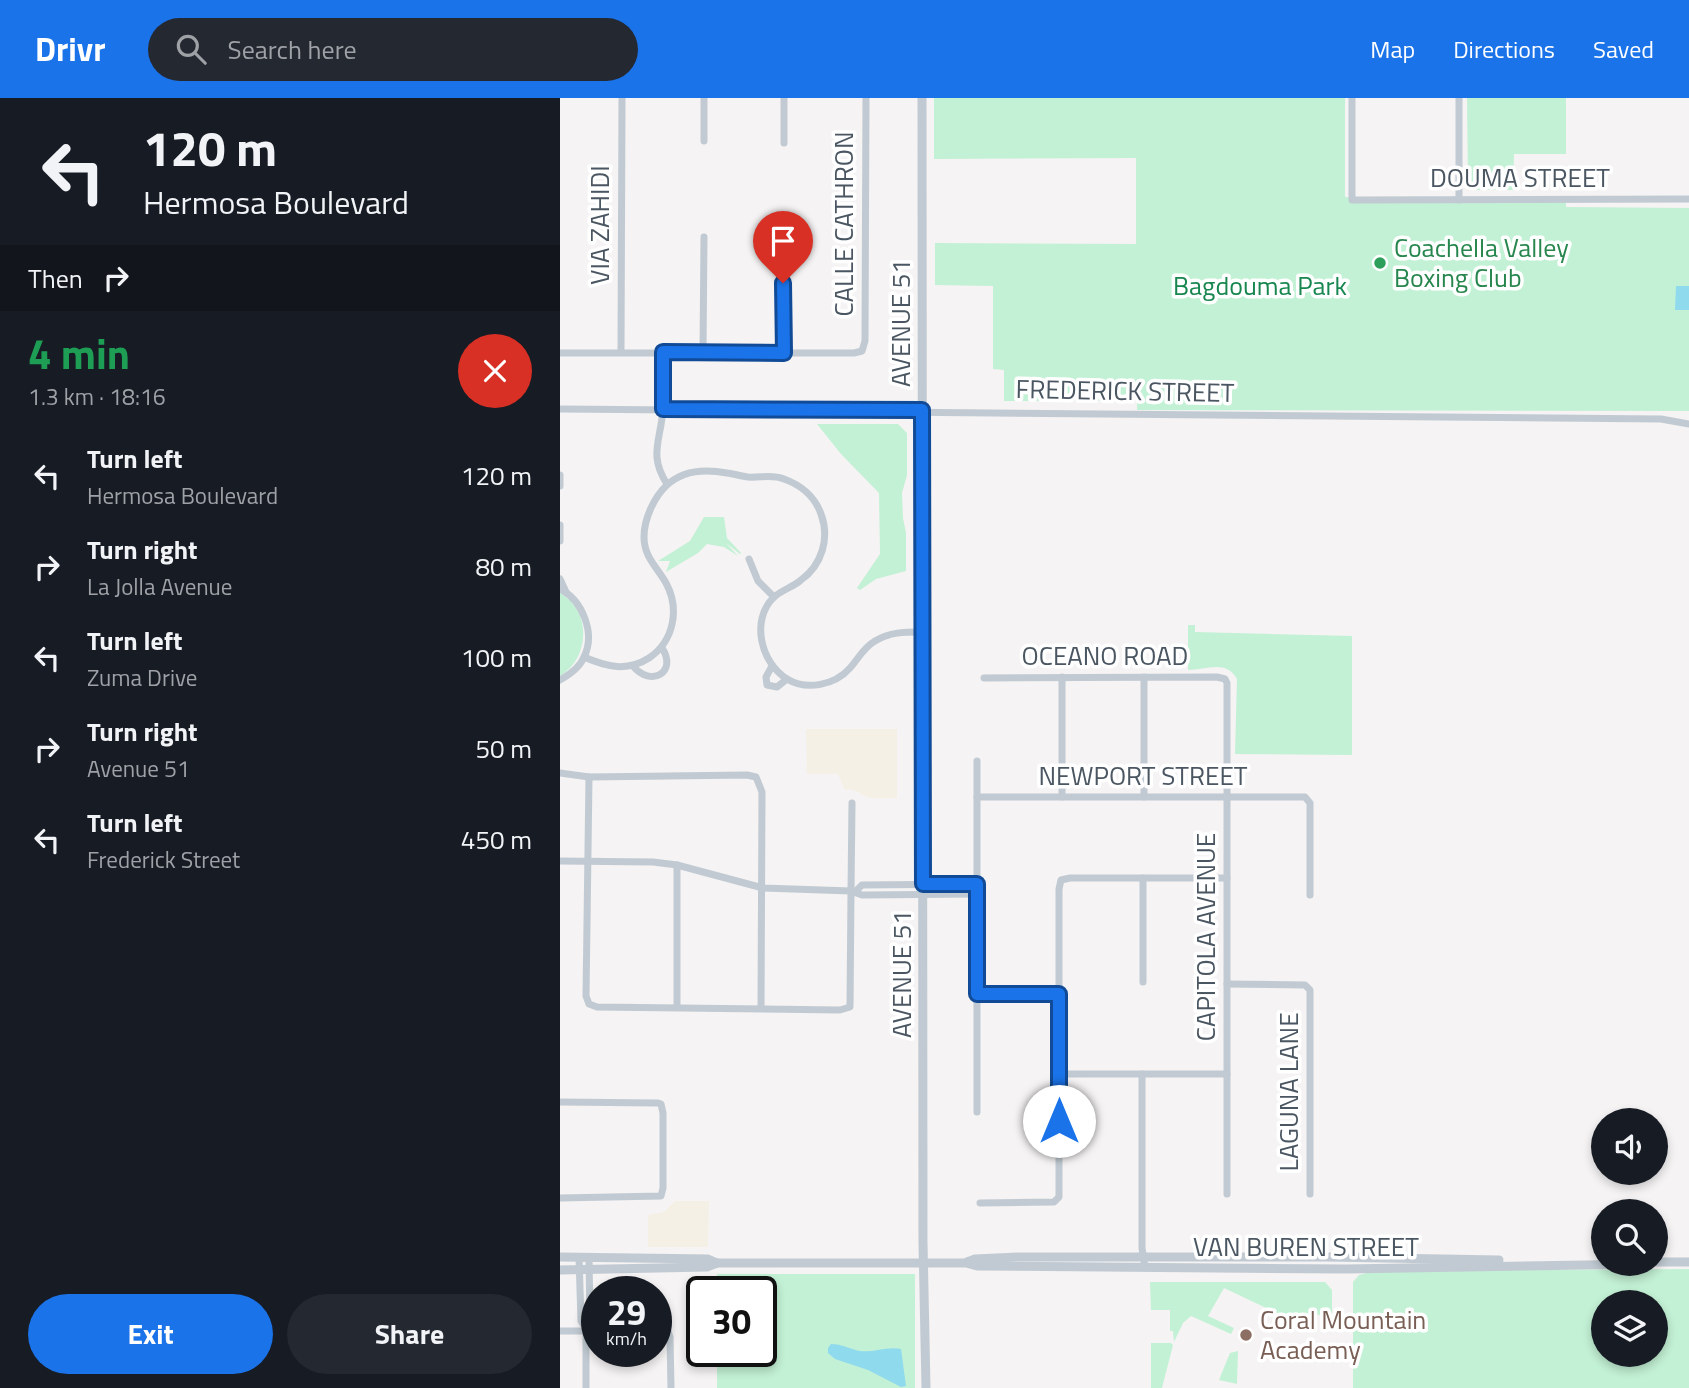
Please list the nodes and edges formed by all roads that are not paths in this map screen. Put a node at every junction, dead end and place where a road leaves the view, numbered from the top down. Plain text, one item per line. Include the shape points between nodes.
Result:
1 (622, 98) edge
2 (704, 98) edge
3 (784, 98) edge
4 (866, 98) edge
5 (922, 98) edge
6 (1352, 98) edge
7 (1459, 98) edge
8 (704, 141) dead end
9 (784, 143) dead end
10 (1689, 199) edge
11 (1459, 200) junction
12 (704, 237) dead end
13 (783, 237) dead end
14 (621, 352) junction
15 (663, 352) junction
16 (560, 353) edge
17 (703, 353) junction
18 (784, 353) junction
19 (560, 409) edge
20 (663, 409) junction
21 (922, 410) junction
22 (1689, 424) edge
23 (560, 475) edge
24 (667, 484) junction
25 (560, 486) edge
26 (560, 525) edge
27 (560, 541) edge
28 (749, 559) dead end
29 (560, 579) edge
30 (563, 591) edge
31 (774, 597) junction
32 (921, 632) junction
33 (662, 648) junction
34 (584, 657) junction
35 (633, 666) junction
36 (772, 666) junction
37 (1062, 677) junction
38 (1144, 677) junction
39 (787, 678) junction
40 (984, 678) dead end
41 (1225, 679) joint
42 (560, 680) edge
43 (977, 761) dead end
44 (560, 773) edge
45 (589, 777) junction
46 (977, 797) junction
47 (1062, 797) junction
48 (1144, 797) junction
49 (1227, 797) junction
50 (852, 803) dead end
51 (560, 861) edge
52 (588, 861) junction
53 (677, 865) junction
54 (1143, 878) junction
55 (1227, 878) junction
56 (977, 884) junction
57 (762, 888) junction
58 (923, 889) junction
59 (854, 891) junction
60 (977, 894) junction
61 (1310, 895) dead end
62 (1143, 982) dead end
63 (1227, 985) junction
64 (977, 994) junction
65 (1059, 994) junction
66 (677, 1007) junction
67 (761, 1009) junction
68 (1059, 1074) junction
69 (1142, 1074) junction
70 (1227, 1074) junction
71 (560, 1102) edge
72 (977, 1112) dead end
73 (1227, 1194) dead end
74 (1310, 1194) dead end
75 (560, 1198) edge
76 (980, 1203) dead end
77 (560, 1257) edge
78 (584, 1257) junction
79 (1143, 1257) junction
80 (1591, 1260) edge
81 (1668, 1262) edge
82 (1689, 1262) edge
83 (717, 1263) junction
84 (924, 1263) junction
85 (966, 1263) junction
86 (1591, 1265) edge
87 (1145, 1268) junction
88 (1292, 1269) junction
89 (560, 1270) edge
90 (584, 1270) junction
91 (1346, 1273) dead end
92 (584, 1276) edge
93 (581, 1330) edge
94 (560, 1331) edge
95 (586, 1367) edge
96 (671, 1367) edge
97 (586, 1388) edge
98 (671, 1388) edge
99 (926, 1388) edge

1 - 14 street, VIA ZAHIDI
2 - 8 street
3 - 9 street
4 - 18 street, CALLE CATHRON via 862,351
5 - 21 street, AVENUE 51
6 - 11 street, DOUMA STREET via 1352,200
7 - 11 street
10 - 11 street, DOUMA STREET
12 - 17 street
13 - 18 street
14 - 15 street
14 - 16 street
15 - 17 street
15 - 20 street
17 - 18 street
19 - 20 street, FREDERICK STREET
20 - 21 street, FREDERICK STREET
20 - 24 street via 656,459
21 - 22 street, FREDERICK STREET via 1661,419
21 - 32 street, AVENUE 51
23 - 25 street
24 - 31 street via 705,471 777,476 803,489 820,512 823,549 809,574
24 - 33 street via 654,501 643,536 647,556 673,602 671,629
26 - 27 street
28 - 31 street via 758,581
29 - 30 street
30 - 34 street via 584,615 588,636
31 - 36 street via 761,627 762,645
32 - 39 street via 895,633 877,640 845,673 825,683 807,685
32 - 58 street, AVENUE 51
33 - 35 street
33 - 35 street via 668,661 660,674 646,676
34 - 35 street via 608,666
34 - 42 street
36 - 39 street
36 - 39 street via 766,677 768,685 777,687
37 - 38 street, OCEANO ROAD
37 - 40 street, OCEANO ROAD
37 - 47 street
38 - 41 street, OCEANO ROAD
38 - 48 street
41 - 49 street, CAPITOLA AVENUE
43 - 46 street
44 - 45 street
45 - 52 street
45 - 57 street via 756,777 762,792
46 - 47 street, NEWPORT STREET
46 - 56 street
47 - 48 street, NEWPORT STREET
48 - 49 street, NEWPORT STREET
49 - 55 street, CAPITOLA AVENUE
49 - 61 street, NEWPORT STREET via 1308,799
50 - 59 street
51 - 52 street
52 - 53 street
52 - 66 street via 589,1004
53 - 57 street
53 - 66 street
54 - 55 street
54 - 62 street
54 - 65 street via 1061,880
55 - 63 street, CAPITOLA AVENUE
56 - 58 street
56 - 60 street
57 - 59 street
57 - 67 street
58 - 59 street via 862,895
58 - 60 street
58 - 84 street, AVENUE 51
59 - 67 street via 850,1007
60 - 64 street
63 - 70 street, CAPITOLA AVENUE
63 - 74 street, LAGUNA LANE via 1305,985 1310,990
64 - 65 street
64 - 72 street
65 - 68 street
66 - 67 street
68 - 69 street
68 - 76 street via 1057,1201
69 - 70 street
69 - 79 street
70 - 73 street, CAPITOLA AVENUE
71 - 75 street via 653,1102 661,1104 663,1113 661,1196
77 - 78 street, VAN BUREN STREET
78 - 83 street, VAN BUREN STREET via 708,1259
78 - 90 street
79 - 80 street, VAN BUREN STREET
79 - 85 street, VAN BUREN STREET via 996,1258
79 - 87 street
81 - 82 street
83 - 84 street, VAN BUREN STREET
83 - 90 street, VAN BUREN STREET
84 - 85 street, VAN BUREN STREET
84 - 99 street, AVENUE 51
85 - 87 street, VAN BUREN STREET
86 - 88 street, VAN BUREN STREET
87 - 88 street, VAN BUREN STREET
88 - 91 street
89 - 90 street, VAN BUREN STREET
90 - 92 street
93 - 94 street
95 - 97 street
96 - 98 street

